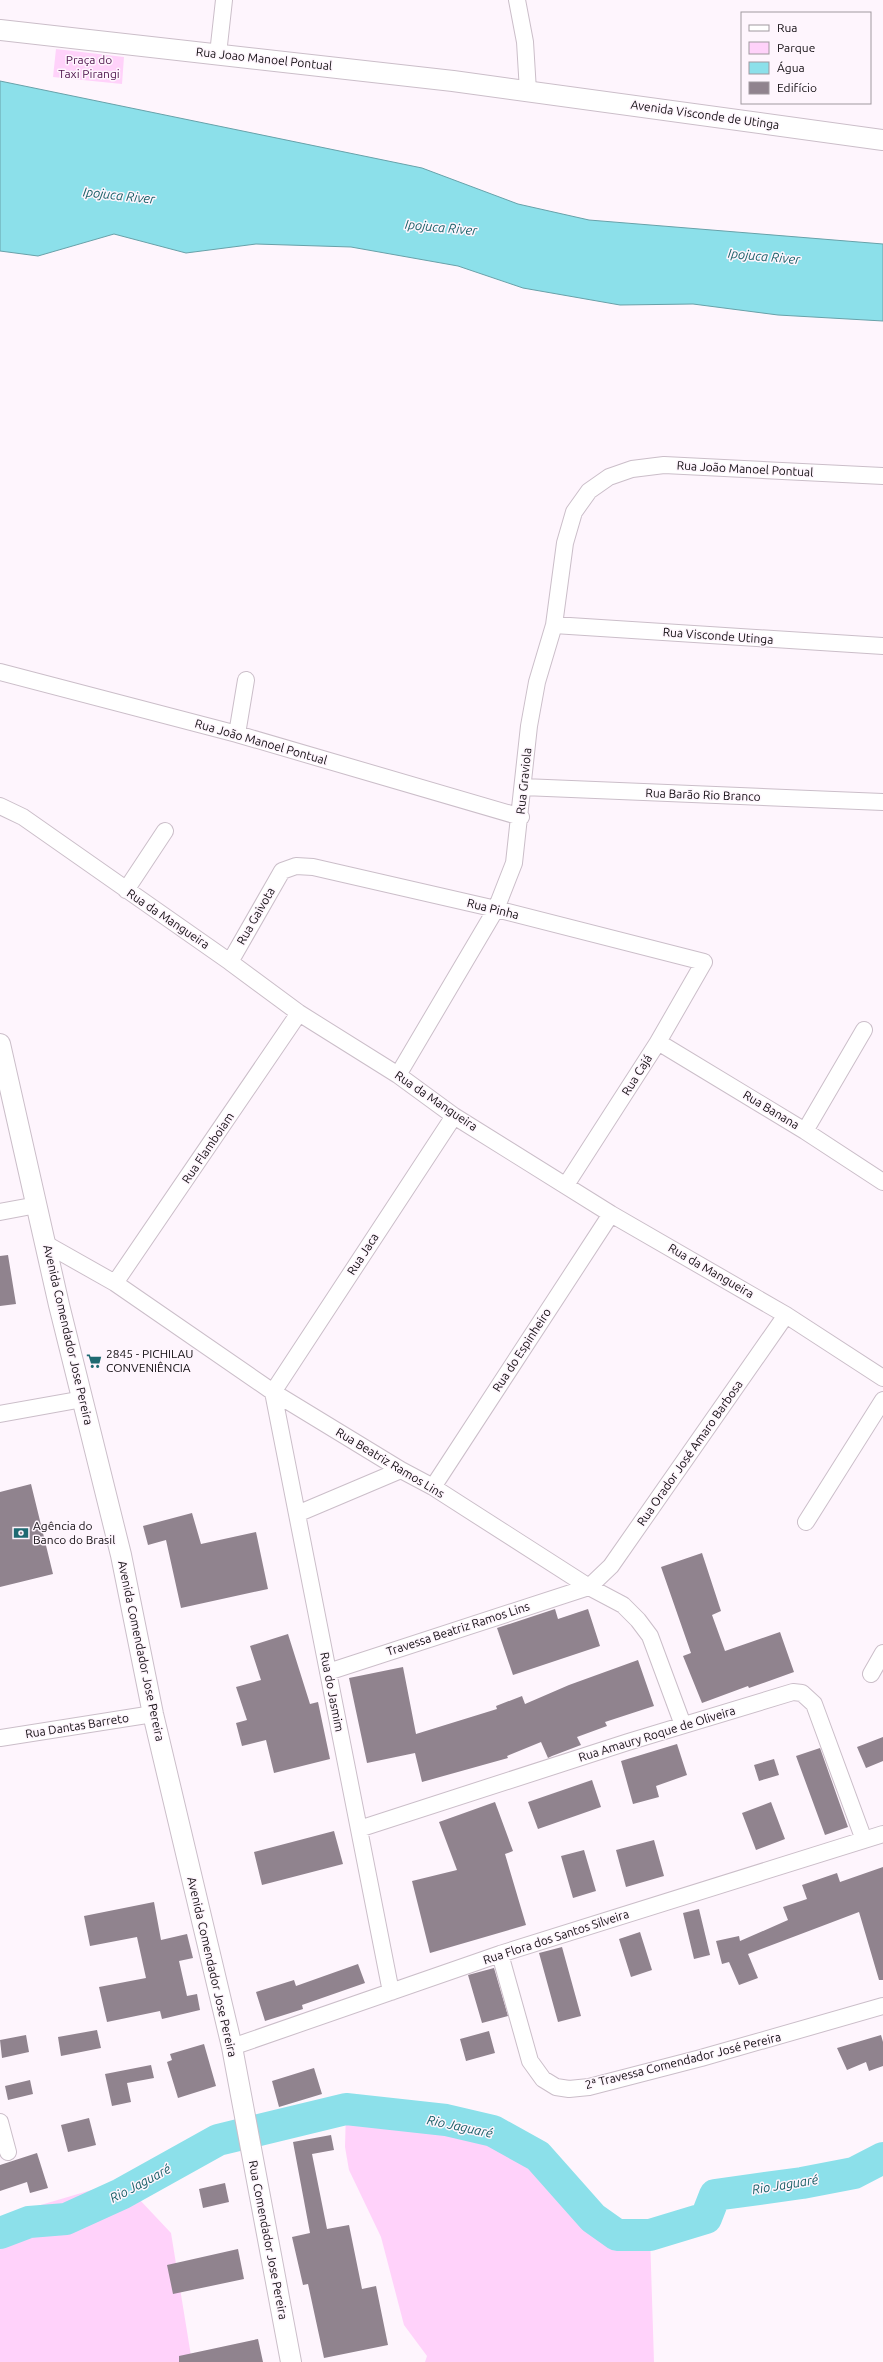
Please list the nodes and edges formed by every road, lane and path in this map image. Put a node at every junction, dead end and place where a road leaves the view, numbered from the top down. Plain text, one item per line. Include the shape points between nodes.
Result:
1 (224, 0) edge
2 (517, 0) edge
3 (0, 30) edge
4 (218, 54) junction
5 (528, 91) junction
6 (883, 140) edge
7 (883, 476) edge
8 (609, 477) joint
9 (554, 625) junction
10 (883, 646) edge
11 (0, 672) edge
12 (246, 680) dead end
13 (237, 734) junction
14 (523, 787) junction
15 (883, 802) edge
16 (0, 806) edge
17 (521, 817) junction
18 (165, 831) dead end
19 (282, 871) joint
20 (126, 890) junction
21 (496, 909) junction
22 (230, 962) junction
23 (704, 962) joint
24 (299, 1013) junction
25 (864, 1030) dead end
26 (658, 1042) junction
27 (0, 1044) edge
28 (398, 1075) junction
29 (454, 1116) junction
30 (805, 1131) junction
31 (883, 1182) edge
32 (566, 1185) junction
33 (37, 1205) junction
34 (0, 1212) edge
35 (611, 1214) junction
36 (46, 1244) junction
37 (115, 1283) junction
38 (786, 1315) junction
39 (883, 1378) edge
40 (273, 1392) junction
41 (83, 1400) junction
42 (883, 1400) edge
43 (0, 1414) edge
44 (400, 1470) junction
45 (433, 1487) junction
46 (297, 1514) junction
47 (806, 1522) dead end
48 (589, 1587) junction
49 (883, 1653) edge
50 (328, 1672) junction
51 (871, 1674) dead end
52 (153, 1714) junction
53 (682, 1725) junction
54 (0, 1738) edge
55 (359, 1829) junction
56 (883, 1834) edge
57 (864, 1840) junction
58 (500, 1954) junction
59 (391, 1992) junction
60 (883, 2006) edge
61 (232, 2048) junction
62 (245, 2118) joint
63 (0, 2122) edge
64 (8, 2152) dead end
65 (291, 2362) edge

1 - 4 street
2 - 5 street via 525,42
3 - 4 street, Rua Joao Manoel Pontual
4 - 5 street, Rua Joao Manoel Pontual
5 - 6 street, Avenida Visconde de Utinga
7 - 8 street, Rua João Manoel Pontual via 664,465 632,469
8 - 9 street, Rua Graviola via 589,491 574,512 565,543
9 - 10 street, Rua Visconde Utinga
9 - 14 street, Rua Graviola via 536,689 529,726
11 - 13 street, Rua João Manoel Pontual
12 - 13 street
13 - 17 street, Rua João Manoel Pontual
14 - 15 street, Rua Barão Rio Branco
14 - 17 street, Rua Graviola
16 - 20 street, Rua da Mangueira via 23,817
17 - 21 street, Rua Graviola via 514,863
18 - 20 street
19 - 21 street, Rua Pinha via 296,866 313,867
19 - 22 street, Rua Gaivota
20 - 22 street, Rua da Mangueira
21 - 23 street, Rua Pinha
21 - 28 street, Rua Graviola
22 - 24 street, Rua da Mangueira
23 - 26 street, Rua Cajá
24 - 28 street, Rua da Mangueira
24 - 37 street, Rua Flamboiam
25 - 30 street
26 - 30 street, Rua Banana
26 - 32 street, Rua Cajá
27 - 33 street, Avenida Comendador Jose Pereira
28 - 29 street, Rua da Mangueira
29 - 32 street, Rua da Mangueira
29 - 40 street, Rua Jaca
30 - 31 street, Rua Banana
32 - 35 street, Rua da Mangueira
33 - 34 street
33 - 36 street, Avenida Comendador Jose Pereira
35 - 38 street, Rua da Mangueira
35 - 45 street, Rua do Espinheiro
36 - 37 street, Rua Beatriz Ramos Lins
36 - 41 street, Avenida Comendador Jose Pereira
37 - 40 street, Rua Beatriz Ramos Lins
38 - 39 street, Rua da Mangueira
38 - 48 street, Rua Orador José Amaro Barbosa via 611,1566
40 - 44 street, Rua Beatriz Ramos Lins
40 - 46 street, Rua do Jasmim
41 - 43 street
41 - 52 street, Avenida Comendador Jose Pereira via 121,1555
42 - 47 street
44 - 45 street, Rua Beatriz Ramos Lins
44 - 46 street
45 - 48 street, Rua Beatriz Ramos Lins
46 - 50 street, Rua do Jasmim
48 - 50 street, Travessa Beatriz Ramos Lins
48 - 53 street, Rua Beatriz Ramos Lins via 623,1605 650,1636
49 - 51 street
50 - 55 street, Rua do Jasmim
52 - 54 street, Rua Dantas Barreto
52 - 61 street, Avenida Comendador Jose Pereira
53 - 55 street, Rua Amaury Roque de Oliveira
53 - 57 street, Rua Amaury Roque de Oliveira via 793,1692 802,1693 814,1704
55 - 59 street, Rua do Jasmim
56 - 57 street, Rua Flora dos Santos Silveira
57 - 58 street, Rua Flora dos Santos Silveira
58 - 59 street, Rua Flora dos Santos Silveira
58 - 60 street, 2ª Travessa Comendador José Pereira via 530,2061 543,2079 569,2089 589,2087 701,2058
59 - 61 street, Rua Flora dos Santos Silveira
61 - 62 street, Avenida Comendador Jose Pereira
62 - 65 street, Rua Comendador Jose Pereira
63 - 64 street

